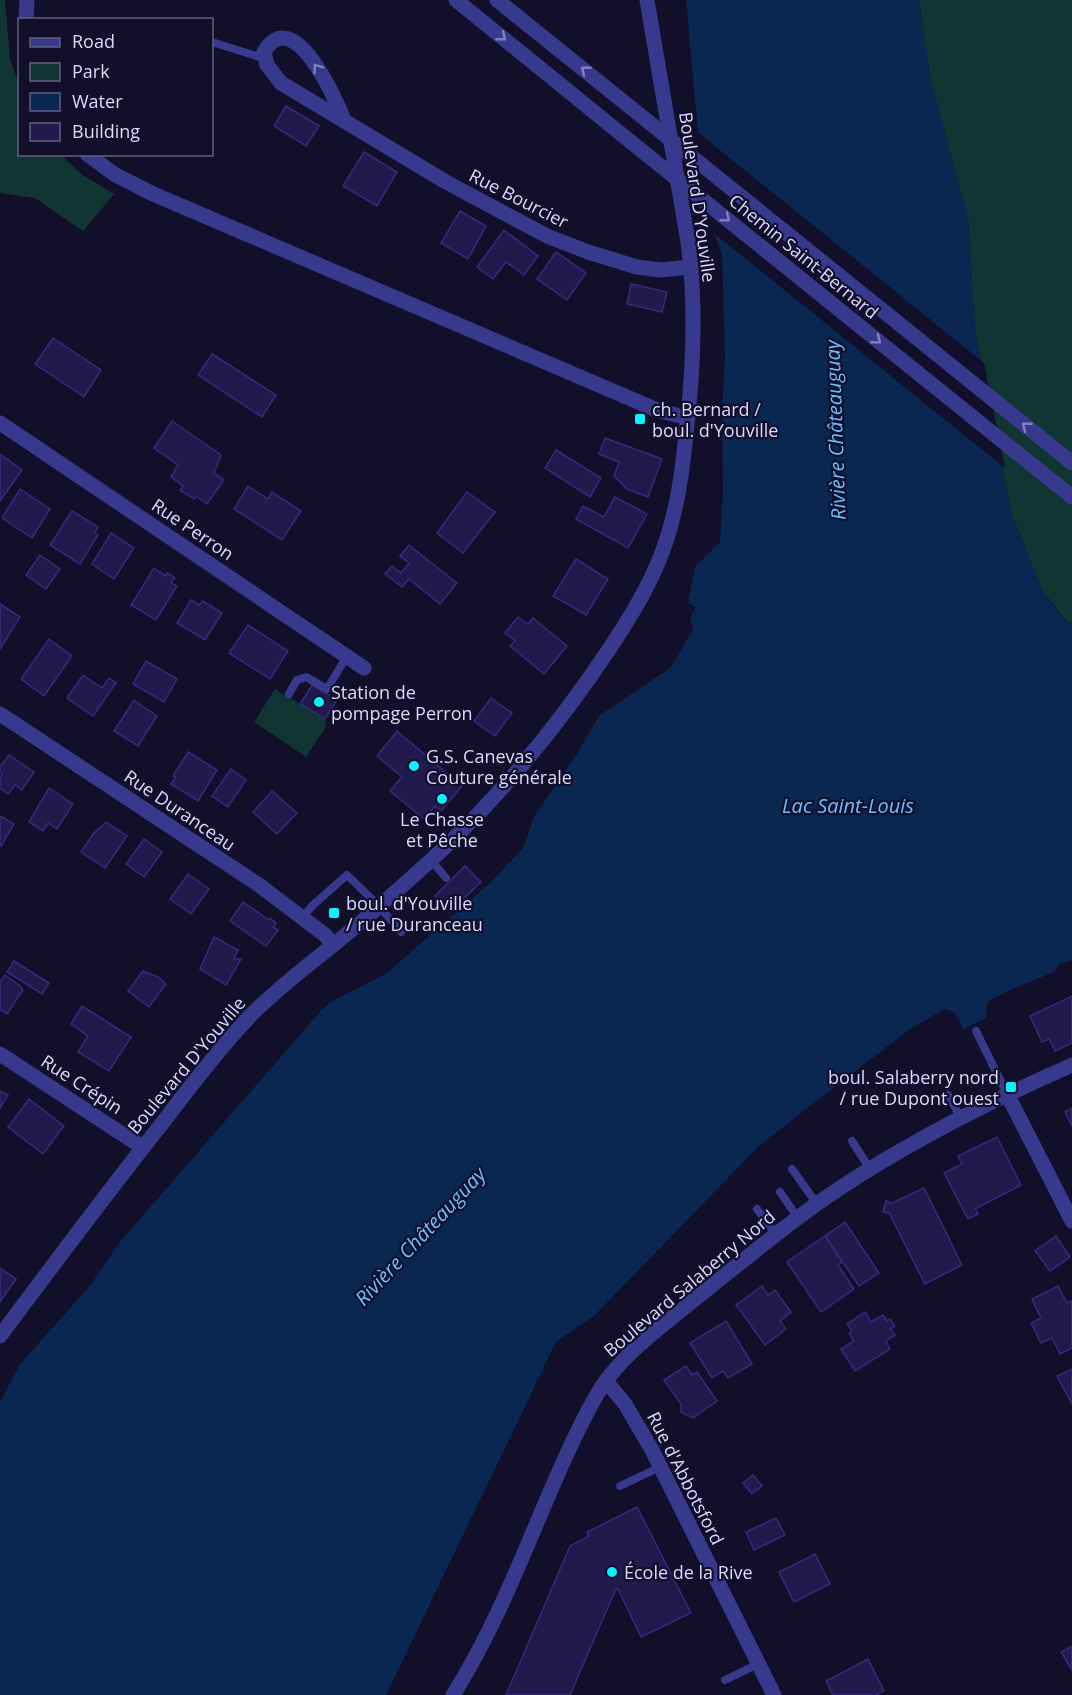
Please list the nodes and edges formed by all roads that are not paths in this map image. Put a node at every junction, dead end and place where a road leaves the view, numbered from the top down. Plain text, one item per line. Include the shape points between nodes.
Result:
1 (27, 0) edge
2 (456, 0) edge
3 (497, 0) edge
4 (647, 0) edge
5 (26, 18) edge
6 (213, 42) edge
7 (266, 59) junction
8 (344, 120) junction
9 (90, 156) edge
10 (691, 267) junction
11 (688, 418) junction
12 (0, 423) edge
13 (1072, 462) edge
14 (1072, 497) edge
15 (347, 656) junction
16 (364, 668) dead end
17 (289, 694) dead end
18 (0, 714) edge
19 (431, 860) junction
20 (446, 878) dead end
21 (379, 906) junction
22 (302, 918) junction
23 (401, 932) dead end
24 (333, 945) junction
25 (976, 1031) dead end
26 (0, 1054) edge
27 (1072, 1065) edge
28 (1008, 1094) junction
29 (948, 1095) dead end
30 (961, 1118) junction
31 (852, 1141) dead end
32 (142, 1147) junction
33 (792, 1169) dead end
34 (870, 1169) junction
35 (780, 1192) dead end
36 (817, 1204) junction
37 (757, 1209) dead end
38 (798, 1218) junction
39 (1072, 1221) edge
40 (776, 1235) junction
41 (0, 1336) edge
42 (606, 1381) junction
43 (660, 1467) junction
44 (620, 1486) dead end
45 (758, 1664) junction
46 (725, 1680) dead end
47 (453, 1695) edge
48 (774, 1695) edge

1 - 5 street
2 -> 14 street, Chemin Saint-Bernard, bridge
13 -> 3 street, Chemin Saint-Bernard, bridge
4 - 10 street, Boulevard D'Youville
6 - 7 lane
7 - 8 street, Rue Bourcier via 281,83
8 -> 7 street via 323,77 291,39 280,37 270,41 264,52
8 - 10 street, Rue Bourcier via 446,182 556,239 637,267
9 - 11 street via 133,184 226,226 657,410
10 - 11 street, Boulevard D'Youville via 693,349
11 - 19 street, Boulevard D'Youville via 675,512 653,575 626,624 534,750
12 - 15 street, Rue Perron
15 - 16 street, Rue Perron
15 - 17 lane via 327,689 306,677 297,680
18 - 22 street, Rue Duranceau via 259,885
19 - 20 lane
19 - 21 street, Boulevard D'Youville
21 - 22 lane via 347,875
21 - 23 lane
21 - 24 street, Boulevard D'Youville
22 - 24 street, Rue Duranceau via 325,934
24 - 32 street, Boulevard D'Youville via 250,1016
25 - 28 lane
26 - 32 street, Rue Crépin
27 - 28 street, Boulevard Salaberry Nord
28 - 30 street, Boulevard Salaberry Nord
28 - 39 street
29 - 30 lane
30 - 34 street, Boulevard Salaberry Nord
31 - 34 lane
32 - 41 street, Boulevard D'Youville
33 - 36 lane
34 - 36 street, Boulevard Salaberry Nord
35 - 38 lane
36 - 38 street, Boulevard Salaberry Nord
37 - 40 lane
38 - 40 street, Boulevard Salaberry Nord
40 - 42 street, Boulevard Salaberry Nord via 655,1332
42 - 43 street, Rue d'Abbotsford via 625,1404
42 - 47 street, Boulevard Salaberry Nord via 563,1463 476,1658
43 - 44 lane
43 - 45 street, Rue d'Abbotsford
45 - 46 lane
45 - 48 street, Rue d'Abbotsford

